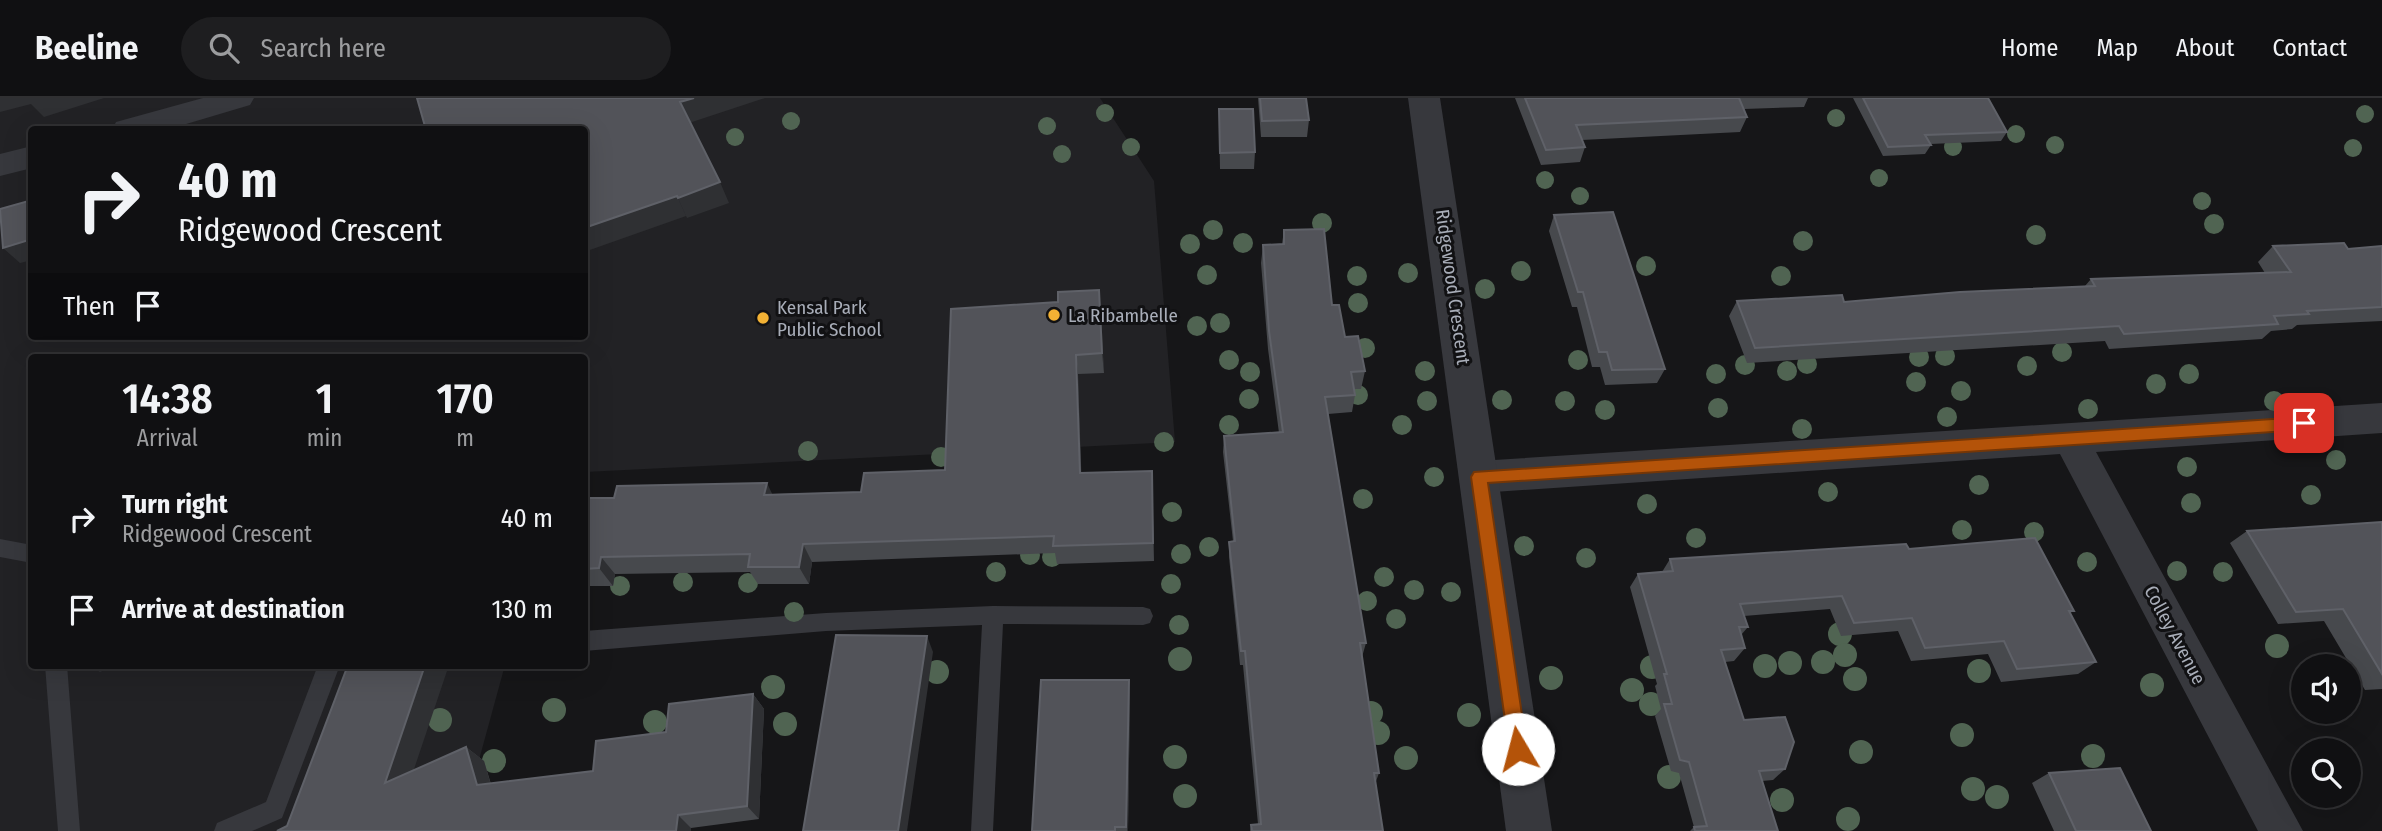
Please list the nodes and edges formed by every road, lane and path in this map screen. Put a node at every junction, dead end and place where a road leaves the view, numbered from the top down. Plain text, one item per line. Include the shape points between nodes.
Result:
1 (239, 98) edge
2 (1424, 98) edge
3 (141, 126) edge
4 (28, 158) edge
5 (0, 165) edge
6 (2382, 418) edge
7 (2070, 439) junction
8 (1479, 477) junction
9 (0, 548) edge
10 (28, 553) edge
11 (993, 615) junction
12 (1143, 616) dead end
13 (588, 641) edge
14 (56, 669) edge
15 (327, 669) edge
16 (69, 831) edge
17 (225, 831) edge
18 (982, 831) edge
19 (1530, 831) edge
20 (2281, 831) edge

1 - 3 street
2 - 8 street, Ridgewood Crescent
4 - 5 street
6 - 7 street
7 - 8 street
7 - 20 street, Colley Avenue
8 - 19 street, Ridgewood Crescent
9 - 10 lane
11 - 12 lane
11 - 13 lane via 826,622
11 - 18 lane
14 - 16 lane
15 - 17 lane via 274,810

